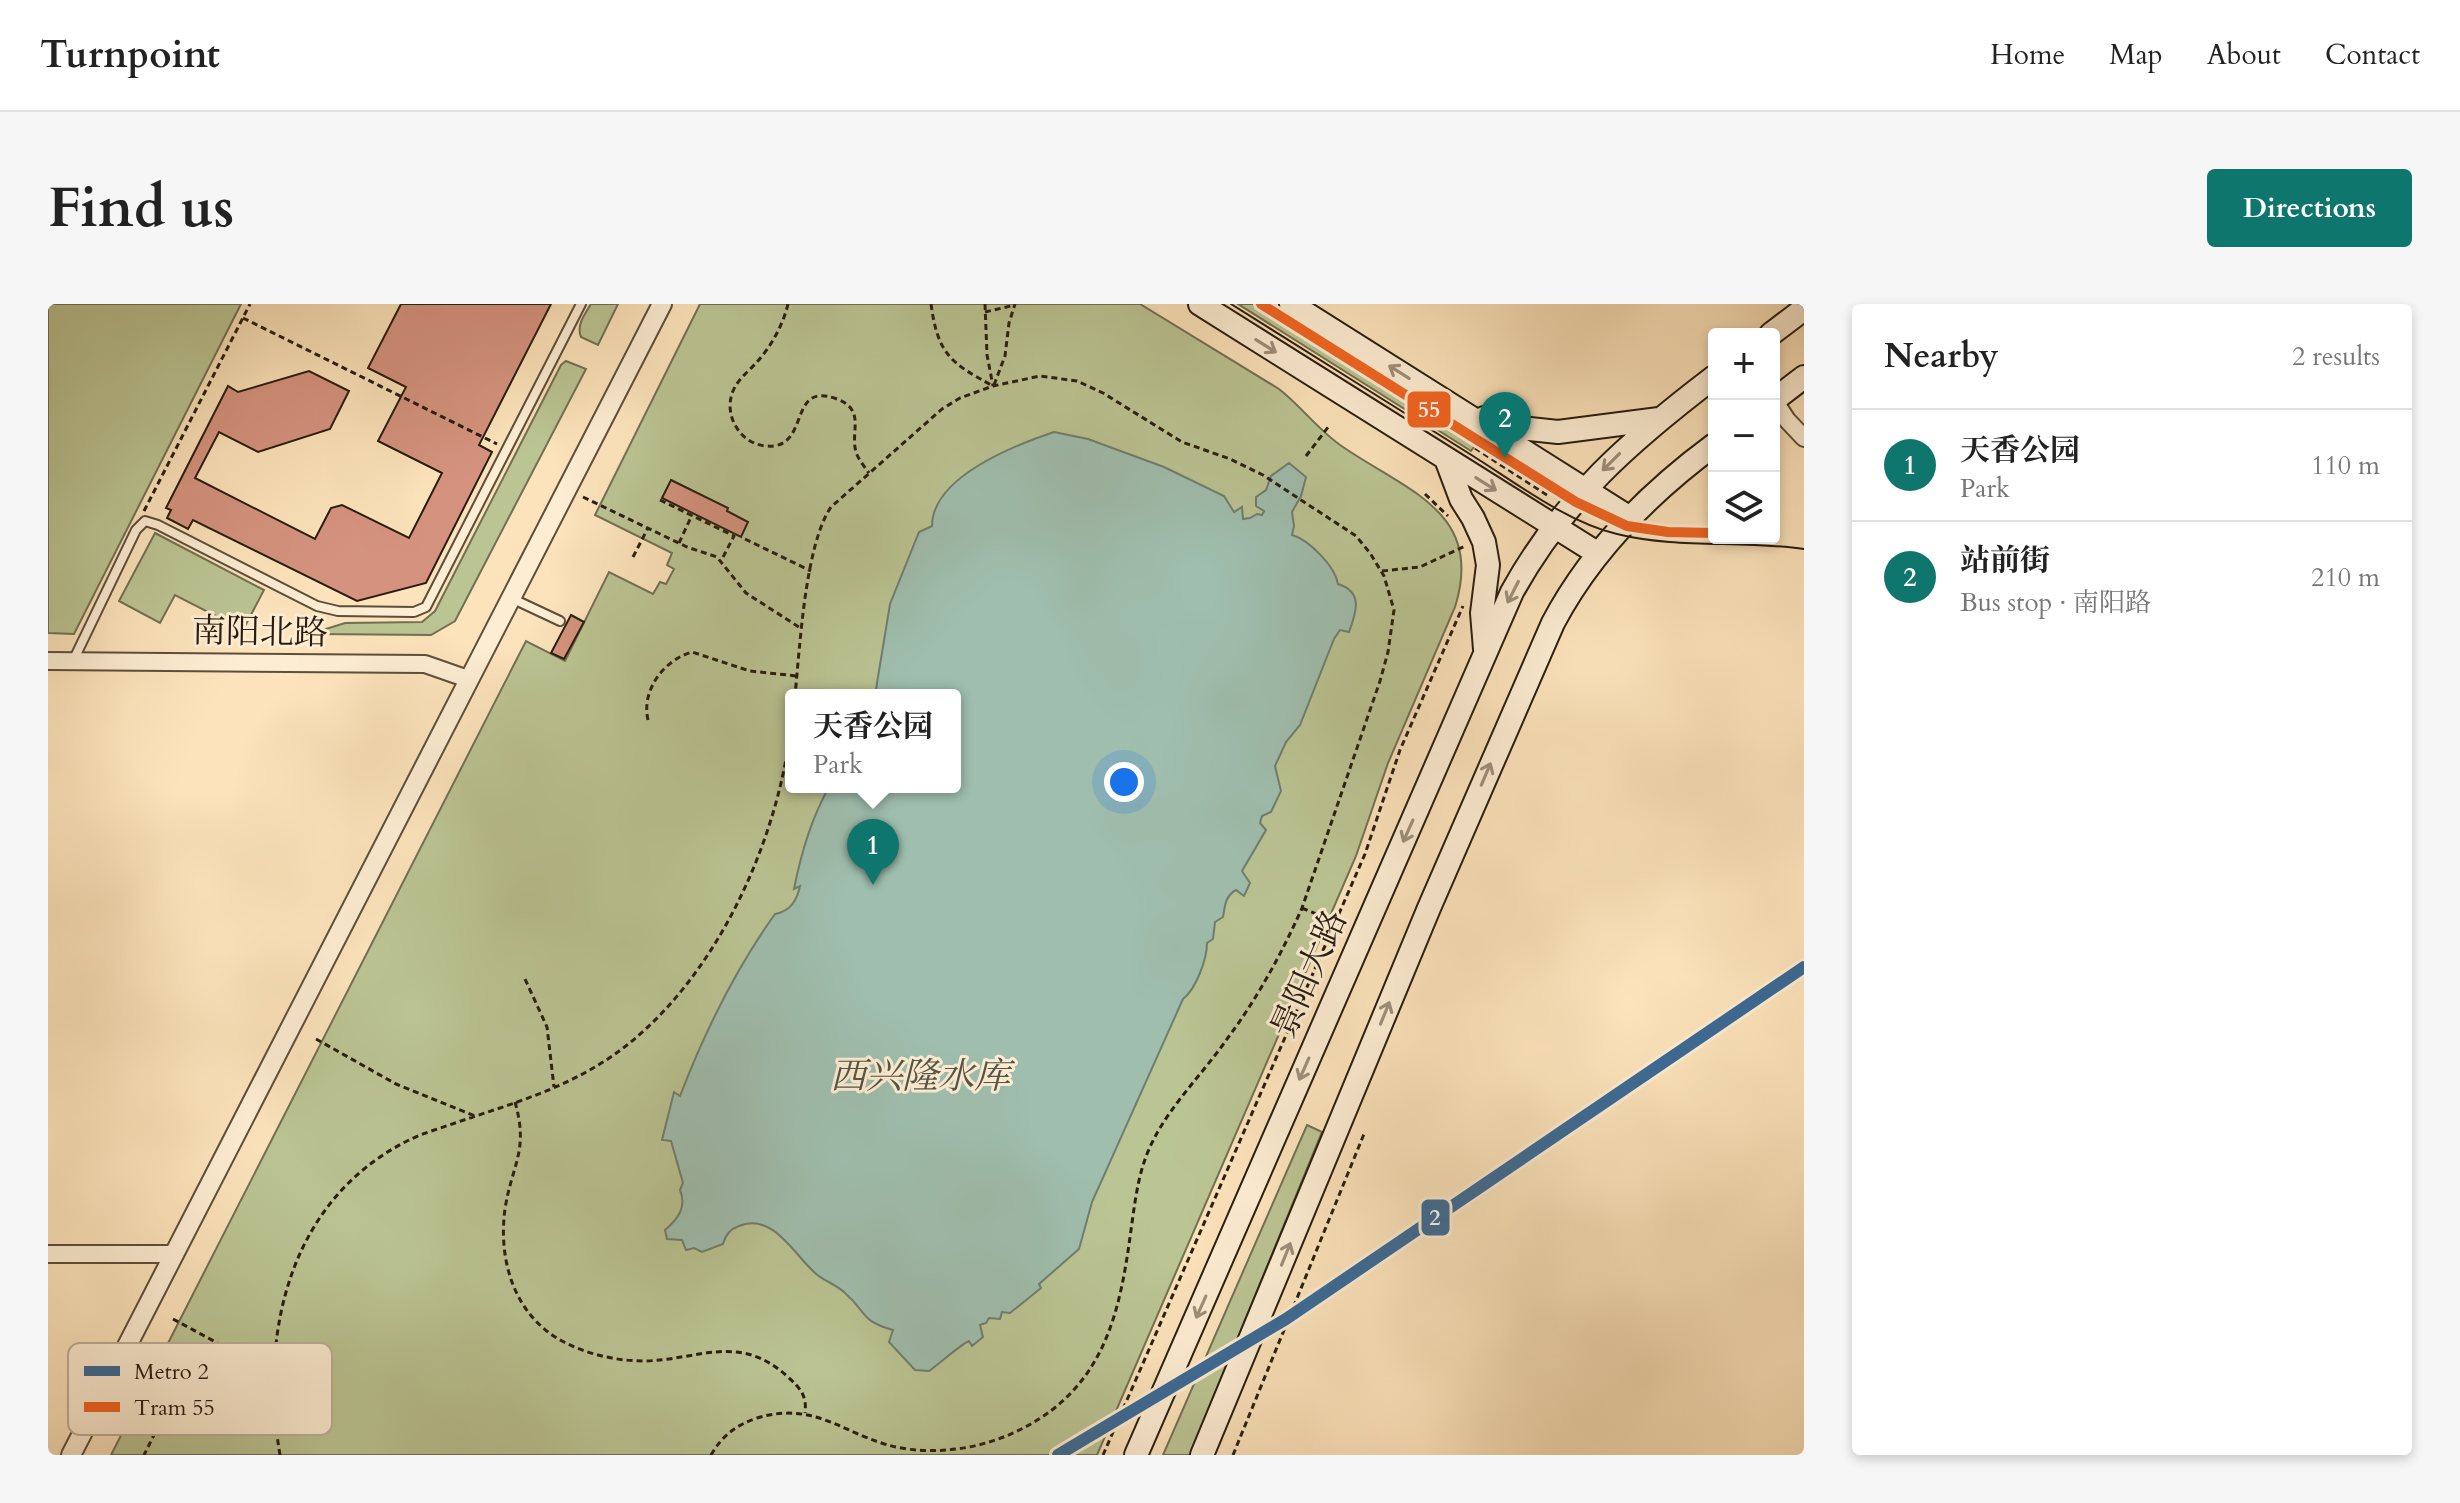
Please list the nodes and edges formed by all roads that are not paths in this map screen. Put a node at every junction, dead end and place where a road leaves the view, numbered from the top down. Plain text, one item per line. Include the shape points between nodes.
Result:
1 (581, 304) edge
2 (662, 304) edge
3 (1200, 304) edge
4 (1291, 304) edge
5 (1804, 309) edge
6 (1779, 328) edge
7 (1804, 377) edge
8 (1708, 382) edge
9 (1780, 395) edge
10 (1780, 409) edge
11 (1461, 412) junction
12 (1660, 419) junction
13 (1804, 438) edge
14 (1708, 450) edge
15 (1446, 459) junction
16 (1585, 490) junction
17 (1630, 518) junction
18 (1554, 526) junction
19 (1597, 553) junction
20 (511, 598) junction
21 (560, 621) dead end
22 (1485, 653) junction
23 (48, 661) edge
24 (73, 661) junction
25 (468, 679) junction
26 (48, 1254) edge
27 (175, 1254) junction
28 (129, 1343) edge
29 (81, 1435) edge
30 (71, 1455) edge
31 (1136, 1455) edge
32 (1202, 1455) edge

1 - 24 lane via 430,602 419,611 317,606 148,521 136,530
2 - 20 street
3 -> 15 main road
11 -> 4 main road
5 - 6 main road
7 - 9 main road
8 - 12 main road, 景阳大路
10 - 13 street
11 - 12 main road via 1558,432
11 - 16 main road
12 -> 16 main road, 景阳大路
14 - 17 main road
15 -> 18 main road
15 - 22 main road via 1484,542
16 - 17 main road
16 - 18 main road, 景阳大路
17 - 19 main road
18 - 19 main road
18 -> 22 main road, 景阳大路 via 1512,592
32 -> 19 main road via 1524,688 1570,592
20 - 21 lane
20 - 25 street
22 -> 31 main road, 景阳大路
23 - 24 street, 南阳北路
24 - 25 street, 南阳北路 via 425,664
25 - 27 street
26 - 27 street
27 - 28 street
29 - 30 street

